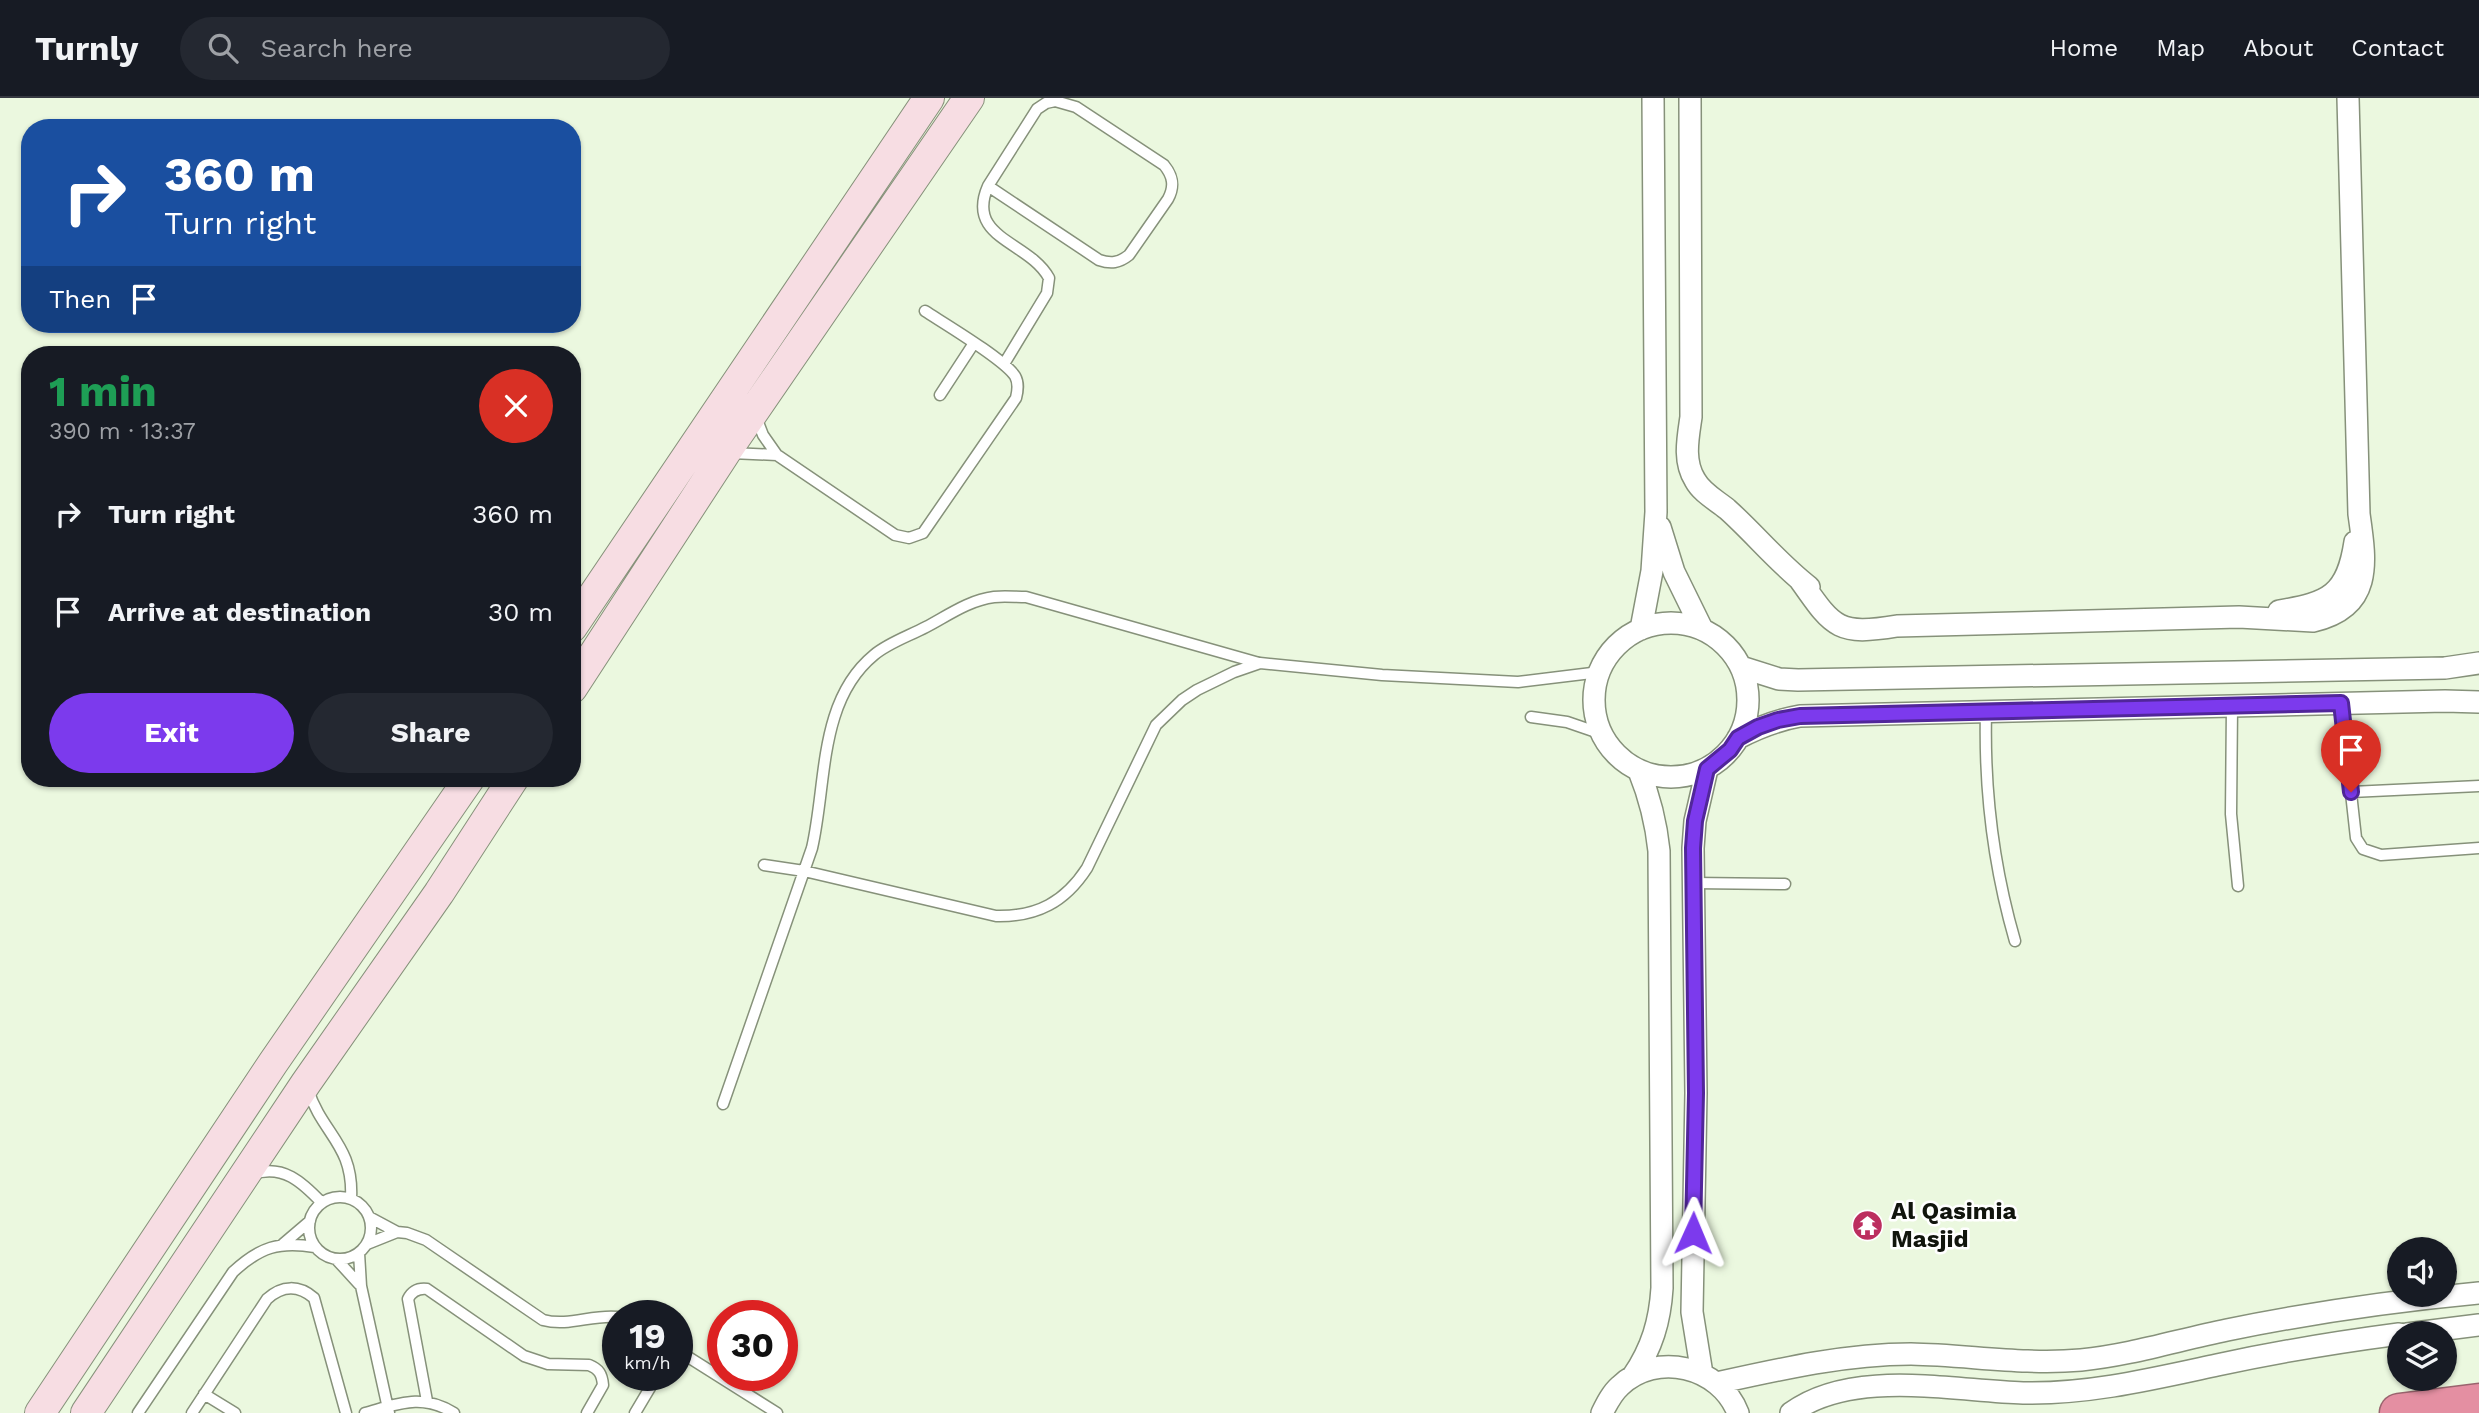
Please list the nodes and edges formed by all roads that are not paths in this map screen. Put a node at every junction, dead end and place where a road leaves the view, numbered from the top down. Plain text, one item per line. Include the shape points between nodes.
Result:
1 (929, 98) edge
2 (970, 98) edge
3 (1653, 98) edge
4 (1690, 98) edge
5 (2348, 98) edge
6 (988, 186) junction
7 (925, 311) dead end
8 (974, 343) junction
9 (1003, 364) junction
10 (940, 395) dead end
11 (754, 412) junction
12 (724, 453) junction
13 (777, 455) junction
14 (1656, 512) junction
15 (581, 614) edge
16 (1641, 629) junction
17 (1702, 629) junction
18 (1260, 663) junction
19 (2479, 663) edge
20 (1741, 667) junction
21 (1600, 672) junction
22 (581, 674) edge
23 (2479, 702) edge
24 (2341, 703) junction
25 (2232, 706) junction
26 (1986, 712) junction
27 (1531, 717) dead end
28 (1602, 734) junction
29 (1738, 738) junction
30 (1707, 769) junction
31 (1639, 771) junction
32 (2479, 786) edge
33 (463, 787) edge
34 (508, 787) edge
35 (2351, 792) junction
36 (2479, 848) edge
37 (764, 865) dead end
38 (804, 871) junction
39 (1693, 883) junction
40 (1785, 884) dead end
41 (2238, 886) dead end
42 (2015, 941) dead end
43 (306, 1083) junction
44 (723, 1104) dead end
45 (241, 1180) junction
46 (351, 1199) junction
47 (322, 1203) junction
48 (369, 1217) junction
49 (310, 1221) junction
50 (397, 1232) junction
51 (283, 1244) junction
52 (315, 1247) junction
53 (363, 1249) junction
54 (337, 1260) junction
55 (361, 1286) junction
56 (2479, 1293) edge
57 (602, 1316) edge
58 (2479, 1325) edge
59 (2457, 1328) edge
60 (2387, 1336) edge
61 (693, 1365) edge
62 (1633, 1376) junction
63 (1710, 1379) junction
64 (648, 1391) edge
65 (204, 1394) junction
66 (427, 1401) junction
67 (2479, 1403) edge
68 (389, 1410) edge
69 (40, 1413) edge
70 (86, 1413) edge
71 (138, 1413) edge
72 (192, 1413) edge
73 (235, 1413) edge
74 (346, 1413) edge
75 (365, 1413) edge
76 (454, 1413) edge
77 (587, 1413) edge
78 (635, 1413) edge
79 (777, 1413) edge
80 (1601, 1413) edge
81 (1738, 1413) edge
82 (1791, 1413) edge
83 (2399, 1413) edge

1 - 15 main road
2 - 11 main road
3 - 14 street
4 - 5 street via 1691,417 1702,470 1727,510 1800,580 1823,613 1856,631 2239,617 2313,621 2343,607 2364,575
6 - 6 lane via 1037,109 1055,101 1076,107 1164,165 1173,181 1168,198 1129,255 1115,263 1099,260
6 - 9 lane via 982,210 985,222 1049,278 1047,293
7 - 8 lane
8 - 9 lane
8 - 10 lane
9 - 13 lane via 1017,380 1016,398 929,528 916,537 895,536
11 - 12 main road
11 - 13 lane
12 - 13 lane
12 - 22 main road
14 - 16 street via 1652,571
14 - 17 street via 1674,572
16 - 17 street via 1681,623
16 - 21 street via 1616,647
17 - 20 street via 1725,644
18 - 21 lane via 1518,682
18 - 38 lane via 1197,690 1156,724 1087,868 1067,894 1041,910 996,916
18 - 38 lane via 1026,597 993,597 965,606 875,654 849,681 830,733 819,820
19 - 20 street via 2445,668 1798,680 1769,677
20 - 29 street via 1748,703
21 - 28 street via 1594,703
23 - 24 street
24 - 25 street
24 - 35 lane
25 - 26 street
25 - 41 lane via 2230,790
26 - 29 street via 1800,716 1758,727
26 - 42 lane via 1990,828
27 - 28 lane via 1567,722
28 - 31 street via 1618,756
29 - 30 street
30 - 31 street via 1673,778
30 - 39 street via 1695,821
31 - 62 street via 1650,796 1659,851 1662,1288 1652,1343
32 - 35 lane
33 - 69 main road
34 - 43 main road
35 - 36 lane via 2356,838 2369,852
37 - 38 lane
38 - 44 lane
39 - 40 lane
39 - 63 street via 1692,1312
43 - 45 main road
43 - 46 lane via 320,1118 347,1159
45 - 47 lane via 258,1172 288,1173
45 - 70 main road
46 - 47 lane
46 - 48 lane
47 - 49 lane
48 - 50 lane
48 - 53 lane via 371,1226
49 - 51 lane
49 - 52 lane via 309,1235
50 - 53 lane
50 - 57 lane via 426,1240 543,1320 564,1323
51 - 52 lane
51 - 71 lane via 254,1255 233,1272
52 - 54 lane
53 - 54 lane
53 - 55 lane
54 - 55 lane
55 - 68 lane
56 - 63 street via 2295,1317 2081,1360 1880,1355
58 - 59 street
60 - 82 street via 2297,1348 2101,1389 2024,1393 1947,1386 1880,1387 1821,1397
61 - 79 lane
62 - 63 street via 1668,1366
62 - 80 street via 1620,1385
63 - 81 street via 1728,1395
64 - 78 lane
65 - 72 lane
65 - 73 lane
65 - 74 lane via 267,1299 280,1290 299,1288 314,1298
66 - 68 lane via 411,1401
66 - 76 lane
66 - 77 lane via 408,1299 421,1289 524,1356 548,1364 595,1368 603,1385
67 - 83 highway
68 - 75 lane

